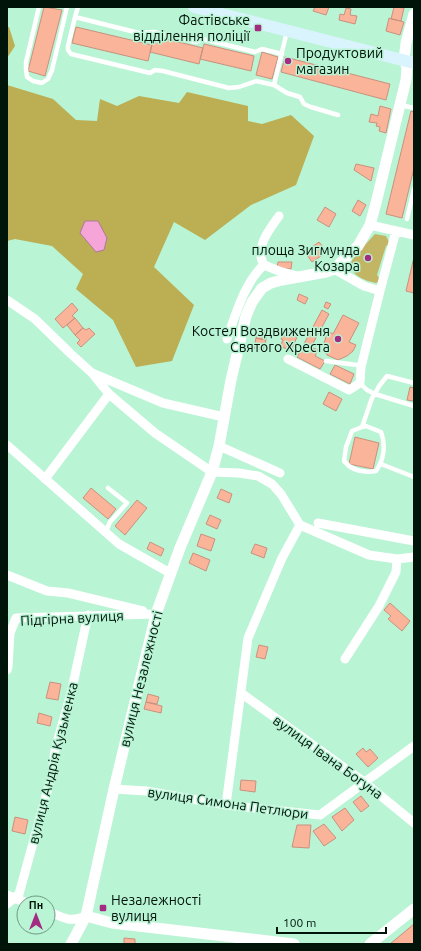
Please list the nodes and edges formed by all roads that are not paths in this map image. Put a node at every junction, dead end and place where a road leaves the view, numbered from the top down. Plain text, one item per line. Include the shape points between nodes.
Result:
1 (39, 7) edge
2 (67, 7) edge
3 (78, 7) edge
4 (194, 7) edge
5 (215, 10) edge
6 (414, 16) edge
7 (75, 17) junction
8 (287, 31) junction
9 (282, 54) junction
10 (409, 62) edge
11 (274, 85) junction
12 (400, 105) junction
13 (414, 108) edge
14 (338, 115) dead end
15 (414, 189) edge
16 (279, 216) dead end
17 (407, 220) dead end
18 (370, 225) junction
19 (396, 232) junction
20 (414, 235) edge
21 (264, 265) junction
22 (334, 269) junction
23 (300, 277) junction
24 (380, 291) junction
25 (7, 300) edge
26 (227, 339) dead end
27 (288, 359) dead end
28 (326, 361) dead end
29 (361, 367) junction
30 (92, 373) junction
31 (360, 383) junction
32 (414, 383) edge
33 (109, 394) junction
34 (374, 394) junction
35 (414, 406) edge
36 (224, 417) junction
37 (362, 427) junction
38 (7, 445) edge
39 (220, 446) junction
40 (381, 464) junction
41 (212, 472) junction
42 (280, 473) dead end
43 (414, 477) edge
44 (46, 479) junction
45 (108, 488) dead end
46 (318, 523) dead end
47 (300, 525) junction
48 (106, 532) junction
49 (414, 541) edge
50 (414, 557) edge
51 (397, 559) junction
52 (170, 573) junction
53 (7, 575) edge
54 (156, 614) junction
55 (88, 615) junction
56 (345, 659) dead end
57 (7, 670) edge
58 (241, 693) junction
59 (414, 746) edge
60 (364, 782) junction
61 (114, 789) junction
62 (226, 805) junction
63 (414, 823) edge
64 (11, 897) edge
65 (7, 904) edge
66 (414, 909) edge
67 (56, 914) edge
68 (86, 916) junction
69 (71, 944) edge
70 (294, 944) edge
71 (372, 944) edge

1 - 2 lane via 26,70 27,77 42,83 48,79 52,70
3 - 7 lane
4 - 5 main road
5 - 8 main road
6 - 10 street via 406,43
7 - 9 lane via 139,33 154,32 196,42 203,39 255,52 262,49
7 - 11 lane via 68,46 71,54 150,73 155,70 163,71 229,88 256,81
8 - 9 lane
8 - 10 main road
9 - 11 lane
10 - 12 street
11 - 14 lane via 300,98 304,104
12 - 13 lane
12 - 18 street
15 - 17 lane
16 - 21 street via 263,241 261,248
18 - 19 street
18 - 22 street via 358,246
19 - 20 street
19 - 24 street
21 - 23 street
21 - 26 street via 240,301
22 - 23 street, вулиця Незалежності
22 - 24 street via 364,286
23 - 36 street, вулиця Незалежності via 282,280 262,288 252,302 242,333
24 - 29 street
25 - 30 street via 35,319
27 - 31 street via 349,390
28 - 29 lane
29 - 31 street
30 - 33 street
30 - 36 street via 163,403
31 - 34 lane
32 - 34 lane via 387,376
33 - 41 street via 155,433
33 - 44 street
34 - 35 lane
34 - 37 lane
36 - 39 street, вулиця Незалежності
37 - 40 lane via 381,432 384,439
37 - 40 lane via 352,431 344,461 348,467 368,472 376,471
38 - 44 street
39 - 41 street, вулиця Незалежності
39 - 42 street
40 - 43 lane
41 - 47 street via 258,476 272,484
41 - 52 street, вулиця Незалежності
44 - 48 street
45 - 48 lane via 127,503 110,522
46 - 49 street
47 - 51 street via 369,555
47 - 58 street via 282,558 248,638
48 - 52 street via 119,544
50 - 51 street
51 - 56 street via 396,572 379,606
52 - 54 street, вулиця Незалежності
53 - 54 street via 47,590
54 - 55 street, Підгірна вулиця
54 - 61 street, вулиця Незалежності
55 - 57 street, Підгірна вулиця via 16,618 10,633
55 - 64 street, вулиця Андрія Кузьменка via 71,693 55,750 52,774 19,894
58 - 60 street, вулиця Івана Богуна
58 - 62 street
59 - 60 street, вулиця Симона Петлюри
60 - 62 street, вулиця Симона Петлюри via 320,815
60 - 63 street, вулиця Івана Богуна
61 - 62 street, вулиця Симона Петлюри via 146,791
61 - 68 street, вулиця Незалежності
64 - 65 street, вулиця Андрія Кузьменка
66 - 71 street
67 - 68 street via 71,920
68 - 69 street, вулиця Незалежності
68 - 70 street via 112,923

